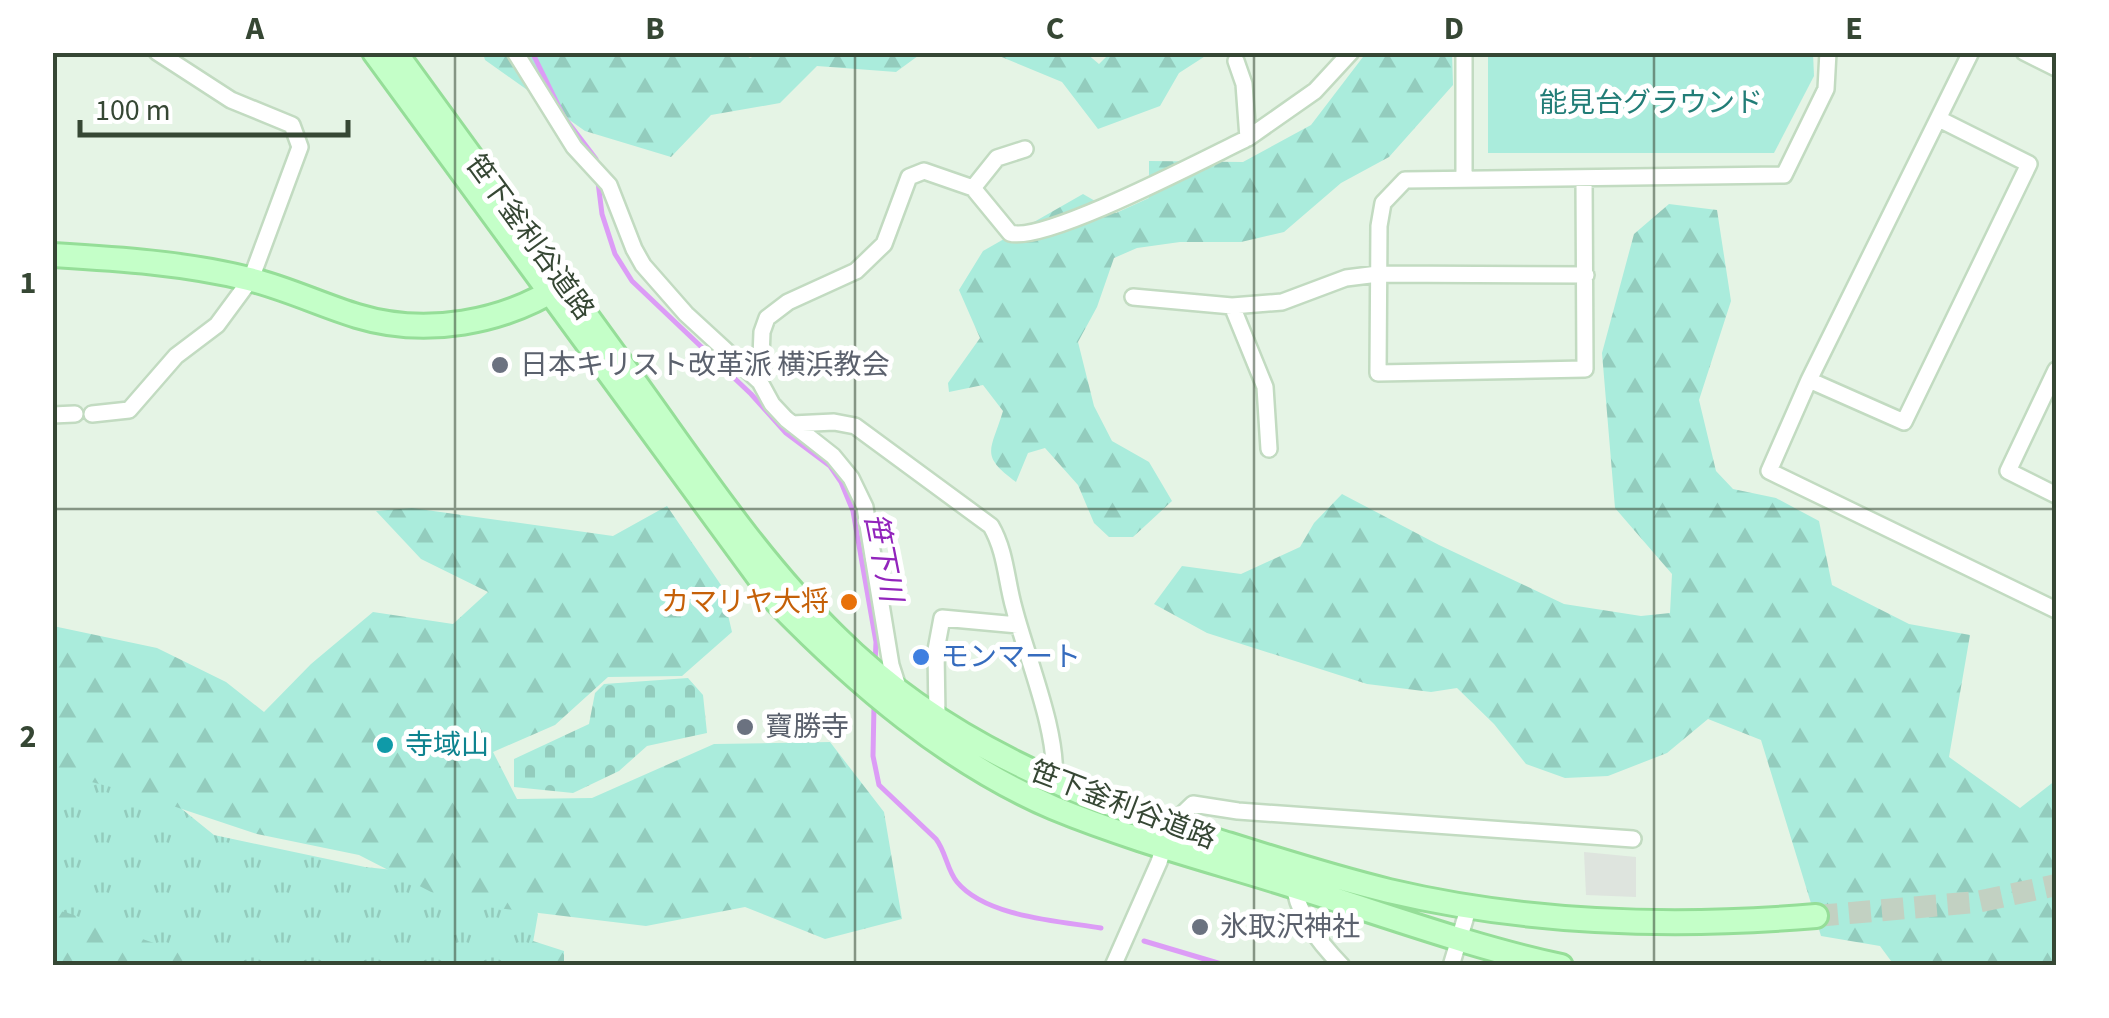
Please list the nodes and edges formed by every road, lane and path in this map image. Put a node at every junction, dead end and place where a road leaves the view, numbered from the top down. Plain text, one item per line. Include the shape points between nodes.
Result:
1 (156, 52) edge
2 (374, 52) edge
3 (395, 52) edge
4 (516, 52) edge
5 (1351, 52) edge
6 (1464, 52) edge
7 (1828, 52) edge
8 (1971, 52) edge
9 (2024, 52) edge
10 (1236, 60) dead end
11 (2056, 68) edge
12 (1939, 119) junction
13 (1248, 138) junction
14 (1025, 149) dead end
15 (1464, 178) junction
16 (1584, 178) junction
17 (973, 188) junction
18 (52, 254) edge
19 (1378, 274) junction
20 (1586, 275) junction
21 (251, 279) junction
22 (557, 288) junction
23 (1133, 297) dead end
24 (1232, 306) junction
25 (2056, 370) edge
26 (1809, 380) junction
27 (760, 382) junction
28 (52, 415) edge
29 (792, 424) junction
30 (1268, 449) dead end
31 (2056, 495) edge
32 (2056, 610) edge
33 (1018, 625) junction
34 (892, 693) junction
35 (937, 717) junction
36 (1054, 783) junction
37 (1167, 836) junction
38 (1633, 839) dead end
39 (1293, 875) junction
40 (1469, 906) junction
41 (1816, 916) tunnel mouth
42 (1461, 940) junction
43 (1112, 966) edge
44 (1342, 966) edge
45 (1451, 966) edge
46 (1561, 966) edge

1 - 21 street via 231,100 292,125 300,147
2 - 22 street, 笹下釜利谷道路
3 - 22 street, 笹下釜利谷道路
4 - 27 street via 581,156 609,185 644,265
5 - 13 street via 1315,91
6 - 15 street
7 - 16 street via 1826,89 1784,175
8 - 12 street
9 - 11 street
10 - 13 street
12 - 26 street
12 - 26 street via 2029,164 1904,422
13 - 17 street via 1029,235 1010,234
14 - 17 street via 998,158
15 - 16 street
15 - 19 street via 1405,180 1383,204
16 - 20 street
17 - 27 street via 924,171 909,176 884,244 856,270 767,318
18 - 21 street
19 - 20 street
19 - 20 street via 1378,374 1585,369
19 - 24 street via 1346,278 1282,302
21 - 22 street via 388,324 463,323 509,312
21 - 28 street via 217,325 176,356 129,410
22 - 34 street, 笹下釜利谷道路 via 760,553
22 - 34 street, 笹下釜利谷道路 via 776,601 860,683
23 - 24 street
24 - 30 street via 1265,387
25 - 31 street via 2008,471
26 - 32 street via 1769,471
27 - 29 street
29 - 33 street via 854,426 990,526 1003,550
29 - 34 street via 833,456 865,508
33 - 35 street via 942,618
33 - 36 street via 1055,755
34 - 35 street, 笹下釜利谷道路
34 - 37 street, 笹下釜利谷道路 via 970,762 1052,807
35 - 36 street, 笹下釜利谷道路
36 - 37 street, 笹下釜利谷道路
37 - 38 street via 1192,804
37 - 39 street, 笹下釜利谷道路
37 - 43 street
39 - 40 street, 笹下釜利谷道路
39 - 42 street, 笹下釜利谷道路
39 - 44 street via 1296,901
40 - 41 street, 笹下釜利谷道路 via 1655,923
40 - 42 street
42 - 45 street
42 - 46 street, 笹下釜利谷道路

